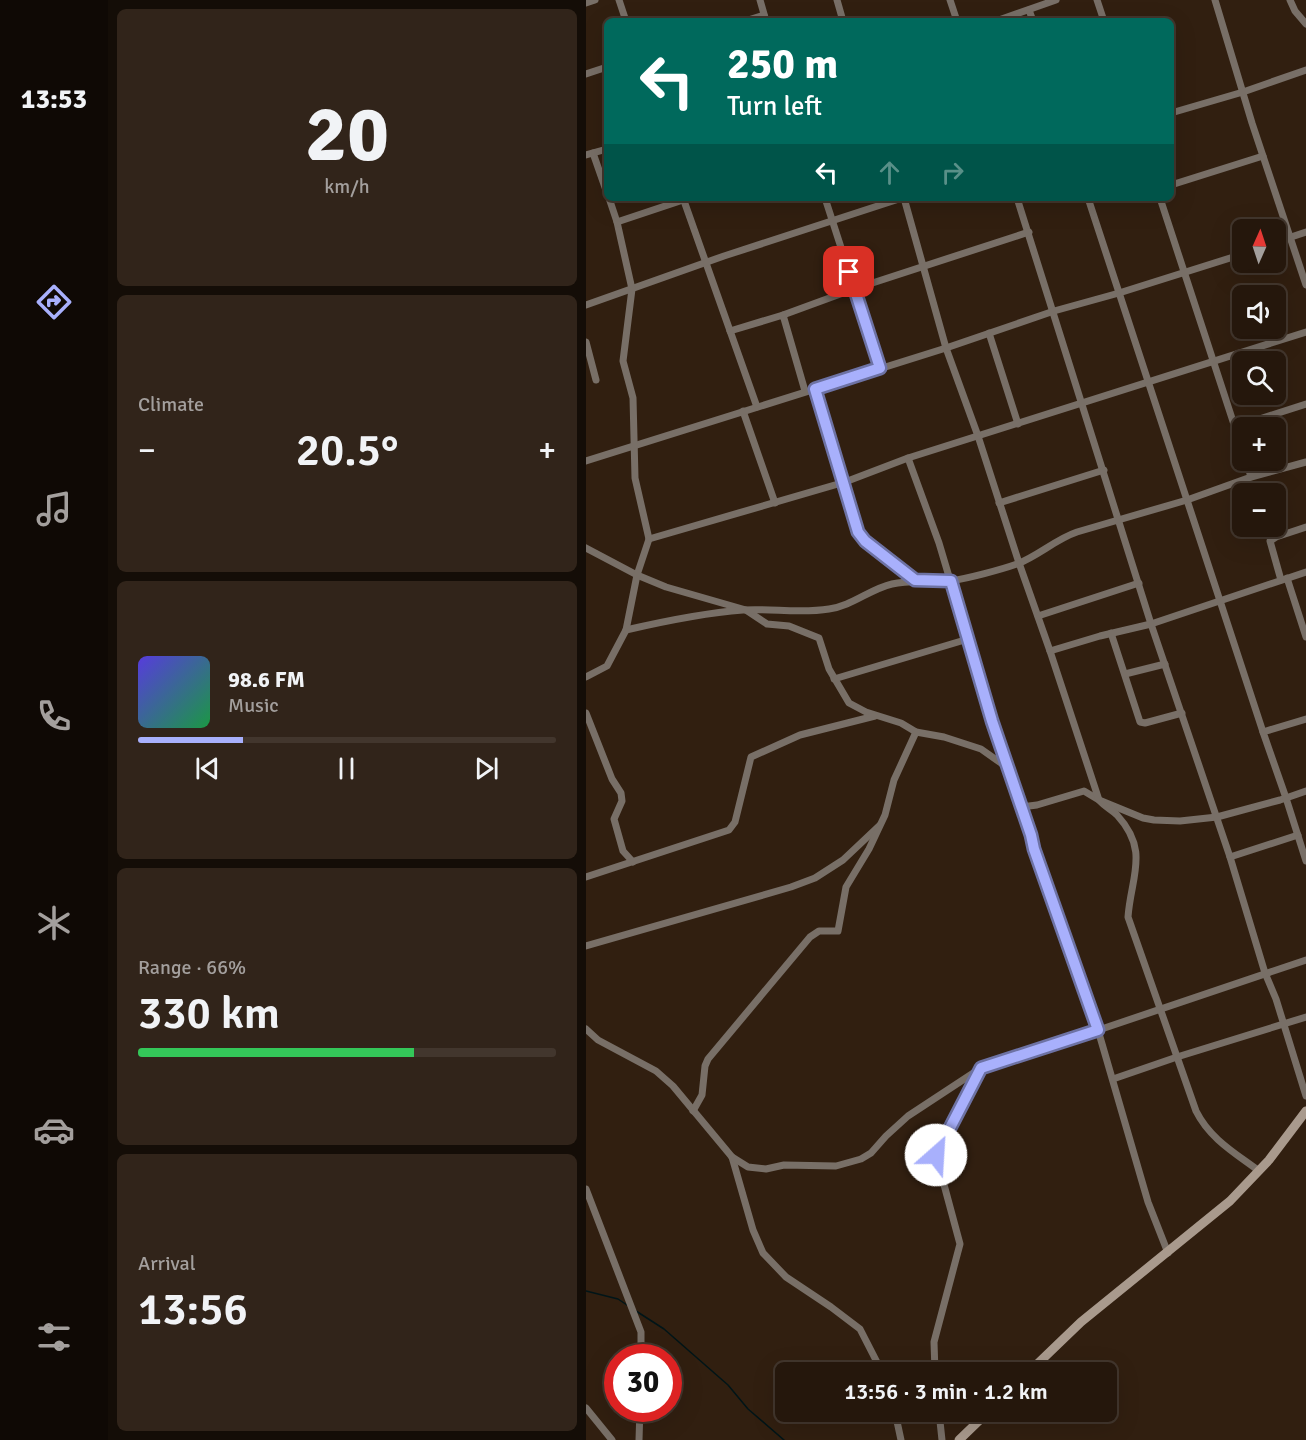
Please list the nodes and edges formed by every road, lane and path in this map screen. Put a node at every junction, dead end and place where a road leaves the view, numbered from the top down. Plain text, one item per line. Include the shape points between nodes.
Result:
1 (595, 0) edge
2 (619, 0) edge
3 (760, 0) edge
4 (837, 0) edge
5 (950, 0) edge
6 (1056, 0) edge
7 (1097, 0) edge
8 (1215, 0) edge
9 (1290, 0) edge
10 (586, 3) edge
11 (1030, 10) junction
12 (625, 18) edge
13 (765, 18) edge
14 (842, 18) edge
15 (956, 18) edge
16 (1005, 18) edge
17 (1032, 18) edge
18 (1103, 18) edge
19 (1306, 24) edge
20 (604, 68) edge
21 (1306, 70) edge
22 (586, 74) edge
23 (1243, 92) junction
24 (1174, 112) edge
25 (590, 154) edge
26 (1263, 156) junction
27 (1174, 184) edge
28 (604, 186) edge
29 (610, 201) edge
30 (676, 201) edge
31 (686, 201) edge
32 (826, 201) edge
33 (893, 201) edge
34 (904, 201) edge
35 (1018, 201) edge
36 (1089, 201) edge
37 (1161, 201) edge
38 (832, 220) junction
39 (617, 222) junction
40 (1029, 232) junction
41 (1306, 232) edge
42 (1290, 237) junction
43 (1286, 238) edge
44 (1232, 257) edge
45 (706, 263) junction
46 (924, 267) junction
47 (1184, 272) junction
48 (1306, 285) edge
49 (632, 289) junction
50 (854, 289) junction
51 (1119, 293) junction
52 (586, 305) edge
53 (1054, 311) junction
54 (783, 315) junction
55 (730, 331) junction
56 (1306, 332) edge
57 (989, 333) junction
58 (586, 342) edge
59 (946, 348) junction
60 (1213, 360) junction
61 (880, 368) junction
62 (596, 380) dead end
63 (1148, 382) junction
64 (815, 389) junction
65 (805, 391) junction
66 (1084, 404) junction
67 (1306, 404) edge
68 (757, 407) junction
69 (743, 411) junction
70 (1266, 417) edge
71 (1232, 418) edge
72 (1018, 424) junction
73 (978, 436) junction
74 (634, 445) junction
75 (908, 458) junction
76 (586, 461) edge
77 (1306, 462) edge
78 (1104, 470) junction
79 (1249, 471) edge
80 (1251, 477) junction
81 (845, 482) junction
82 (1188, 500) junction
83 (775, 503) junction
84 (999, 503) junction
85 (1120, 521) junction
86 (1306, 527) edge
87 (649, 539) junction
88 (586, 548) edge
89 (1019, 563) junction
90 (1306, 572) edge
91 (637, 575) junction
92 (1284, 579) junction
93 (915, 580) junction
94 (951, 581) junction
95 (1139, 583) junction
96 (1219, 600) junction
97 (746, 610) junction
98 (1038, 616) junction
99 (1151, 624) junction
100 (626, 630) junction
101 (1111, 633) junction
102 (1306, 637) edge
103 (968, 639) junction
104 (1050, 651) junction
105 (1165, 664) junction
106 (1125, 674) junction
107 (586, 677) edge
108 (834, 678) junction
109 (586, 713) edge
110 (1182, 713) junction
111 (877, 716) junction
112 (1306, 719) edge
113 (916, 732) junction
114 (1263, 732) junction
115 (1009, 768) junction
116 (1306, 791) edge
117 (1286, 798) junction
118 (1099, 800) junction
119 (1021, 807) junction
120 (1217, 817) junction
121 (880, 825) junction
122 (1298, 835) junction
123 (1230, 857) junction
124 (1306, 861) edge
125 (633, 862) junction
126 (586, 877) edge
127 (586, 946) edge
128 (1306, 960) edge
129 (1265, 973) junction
130 (1159, 1008) junction
131 (1306, 1017) edge
132 (1284, 1022) junction
133 (586, 1029) edge
134 (1098, 1030) junction
135 (1177, 1057) junction
136 (981, 1068) junction
137 (1113, 1079) junction
138 (1306, 1096) edge
139 (693, 1111) junction
140 (1306, 1111) edge
141 (732, 1157) junction
142 (1259, 1171) junction
143 (586, 1189) edge
144 (1168, 1253) junction
145 (641, 1344) edge
146 (877, 1362) edge
147 (935, 1362) edge
148 (1039, 1362) edge
149 (586, 1408) edge
150 (639, 1422) edge
151 (897, 1422) edge
152 (940, 1422) edge
153 (977, 1422) edge
154 (612, 1440) edge
155 (638, 1440) edge
156 (901, 1440) edge
157 (942, 1440) edge
158 (958, 1440) edge

1 - 10 street
2 - 12 street
3 - 13 street
4 - 14 street
5 - 15 street
6 - 11 street
7 - 18 street
8 - 23 street
9 - 19 street
11 - 16 street
11 - 17 street
20 - 22 street
21 - 23 street
23 - 24 street
23 - 26 street
25 - 28 street
26 - 27 street
26 - 42 street
29 - 39 street
30 - 39 street
31 - 45 street
32 - 38 street
33 - 38 street
34 - 46 street
35 - 40 street
36 - 51 street
37 - 47 street
38 - 45 street
38 - 50 street
39 - 49 street
40 - 46 street
40 - 53 street
41 - 42 street
42 - 43 street
42 - 48 street
44 - 47 street
45 - 49 street
45 - 55 street
46 - 50 street
46 - 59 street
47 - 51 street
47 - 60 street
49 - 52 street
49 - 74 street via 623,361 633,398
50 - 54 street
50 - 61 street
51 - 53 street
51 - 63 street
53 - 57 street
53 - 66 street
54 - 55 street
54 - 65 street
55 - 68 street
56 - 60 street
57 - 59 street
57 - 72 street
58 - 62 street
59 - 61 street
59 - 73 street
60 - 63 street
60 - 71 street
61 - 64 street
63 - 66 street
63 - 82 street
64 - 65 street
64 - 81 street
65 - 68 street
66 - 72 street
66 - 78 street
67 - 70 street
68 - 69 street
69 - 74 street
69 - 83 street
72 - 73 street
73 - 75 street
73 - 84 street
74 - 76 street
74 - 87 street via 635,478
75 - 81 street
75 - 94 street
77 - 80 street
78 - 84 street
78 - 85 street
79 - 80 street
80 - 82 street
81 - 83 street
81 - 93 street via 858,532
82 - 85 street
82 - 96 street
83 - 87 street
84 - 89 street
85 - 89 street via 1064,537
85 - 95 street
86 - 92 street via 1270,541
87 - 91 street
88 - 91 street
89 - 94 street
89 - 98 street
90 - 92 street
91 - 97 street
91 - 100 street
92 - 96 street
92 - 102 street
93 - 94 street
93 - 97 street via 877,588 829,609
94 - 103 street
95 - 98 street
95 - 99 street
96 - 99 street
96 - 114 street
97 - 100 street via 687,616
97 - 108 street via 767,624 789,626 819,638
98 - 104 street
99 - 101 street
99 - 105 street
100 - 107 street via 607,666
101 - 104 street
101 - 106 street
103 - 108 street
103 - 115 street
104 - 118 street
105 - 106 street
105 - 110 street
106 - 110 street via 1140,722
108 - 111 street via 849,703
109 - 125 street via 620,793 622,801 614,819 623,851
110 - 120 street
111 - 113 street
111 - 125 street via 800,735 755,754 749,760 735,822 729,830
112 - 114 street
113 - 115 street via 981,748
113 - 121 street via 894,780 889,807
114 - 117 street
115 - 119 street
116 - 117 street
117 - 120 street
117 - 122 street
118 - 119 street via 1084,791
118 - 120 street via 1154,820
118 - 130 street via 1117,815 1136,849 1128,917
119 - 134 street
120 - 123 street
121 - 127 street via 843,860 815,878
121 - 139 street via 846,887 838,931 820,931 810,937 708,1059 702,1095
122 - 123 street
122 - 124 street
123 - 129 street
125 - 126 street
128 - 129 street
129 - 130 street
129 - 132 street
130 - 134 street
130 - 135 street
131 - 132 street
132 - 135 street
132 - 138 street
133 - 139 street via 598,1040 656,1071
134 - 136 street
134 - 137 street
135 - 137 street
135 - 142 street via 1203,1126 1214,1139
136 - 141 street via 908,1116 861,1159 836,1166 784,1165 766,1169 748,1167
136 - 147 street via 936,1155 960,1244 934,1342
137 - 144 street via 1148,1202
139 - 141 street
140 - 142 street
141 - 146 street via 763,1254 786,1277 860,1329
142 - 144 street via 1230,1202
143 - 145 street via 641,1332
144 - 148 street via 1081,1322
149 - 154 street
150 - 155 street
151 - 156 street
152 - 157 street
153 - 158 street

